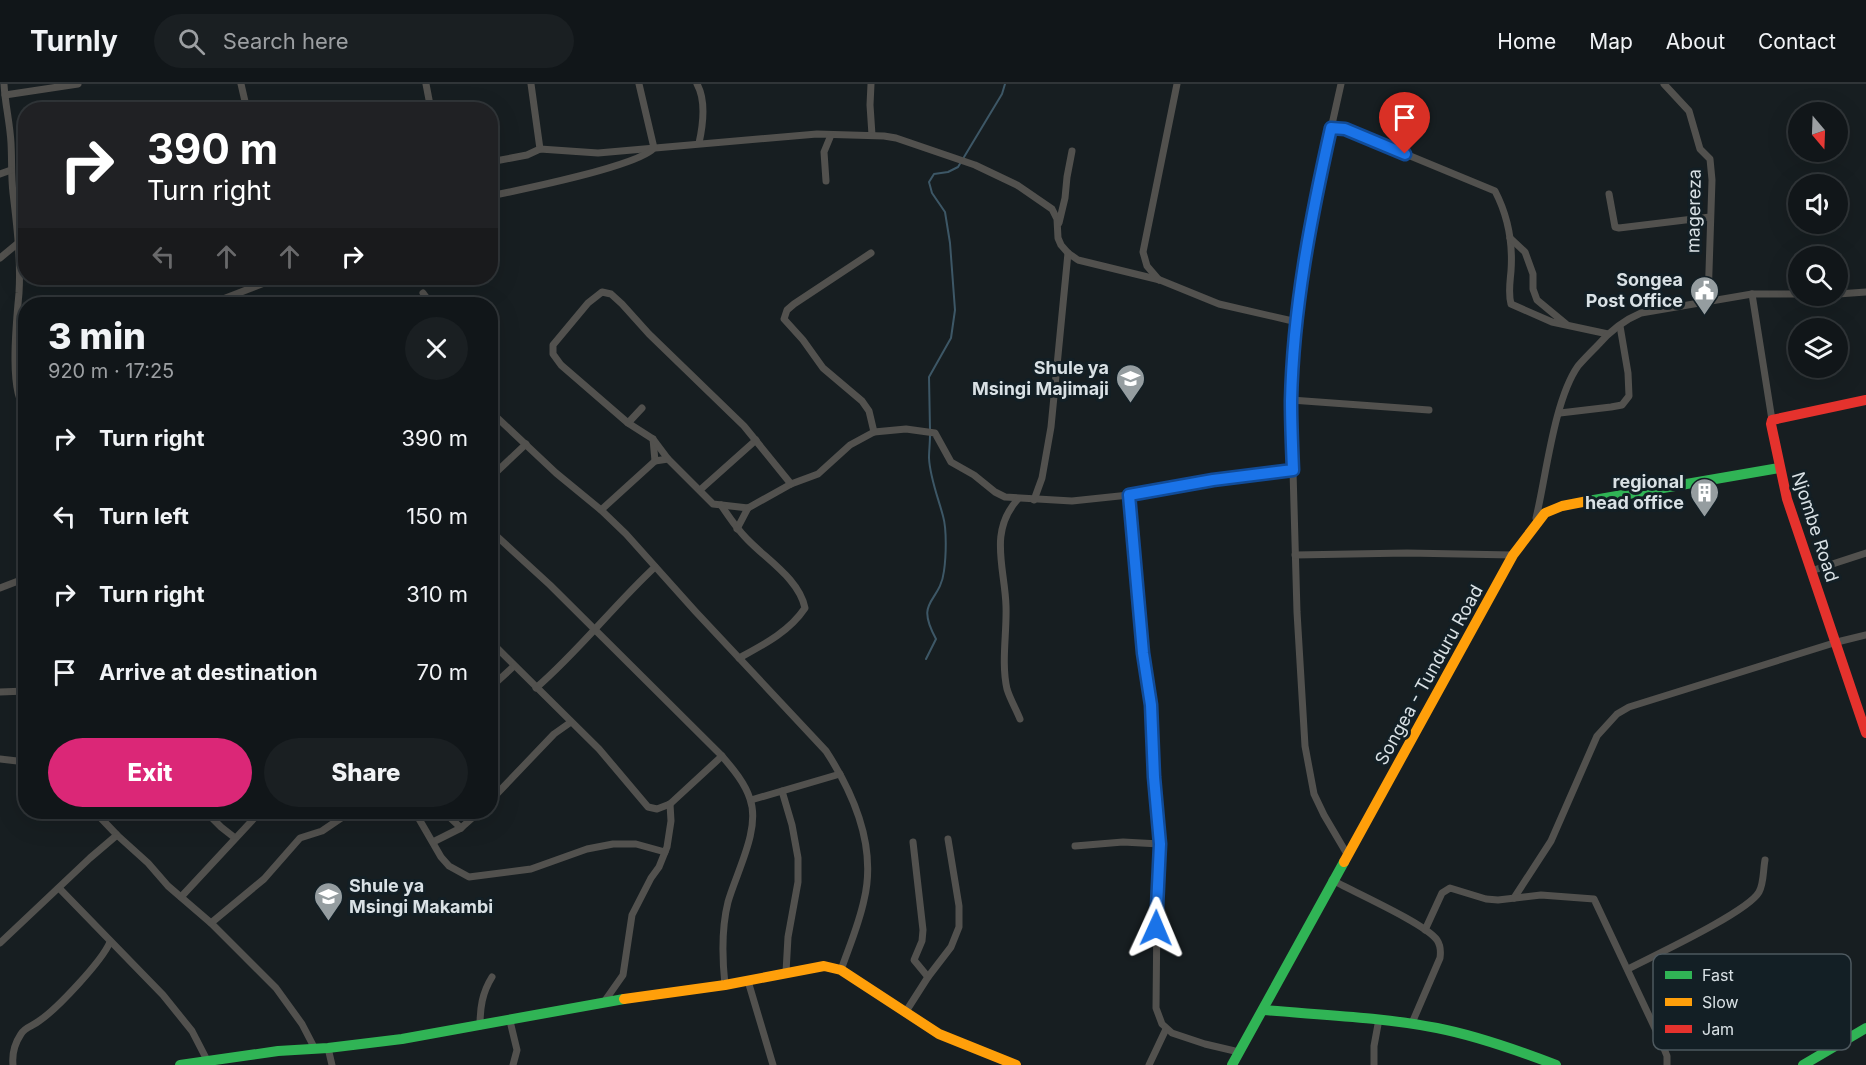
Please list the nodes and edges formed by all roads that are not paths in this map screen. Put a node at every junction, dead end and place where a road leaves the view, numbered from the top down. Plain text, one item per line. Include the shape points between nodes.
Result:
1 (4, 84) edge
2 (78, 84) edge
3 (241, 84) edge
4 (426, 84) edge
5 (531, 84) edge
6 (639, 84) edge
7 (697, 84) edge
8 (871, 84) edge
9 (1177, 84) edge
10 (1341, 84) edge
11 (1664, 84) edge
12 (5, 95) junction
13 (245, 102) edge
14 (429, 102) edge
15 (1331, 128) junction
16 (831, 135) junction
17 (872, 135) junction
18 (699, 143) junction
19 (654, 148) junction
20 (540, 149) junction
21 (1072, 151) dead end
22 (498, 160) edge
23 (10, 170) junction
24 (0, 174) edge
25 (826, 181) dead end
26 (498, 194) edge
27 (1609, 194) dead end
28 (18, 211) edge
29 (1710, 217) junction
30 (1059, 225) junction
31 (1510, 238) junction
32 (17, 244) joint
33 (871, 253) dead end
34 (1068, 254) junction
35 (0, 258) edge
36 (18, 267) edge
37 (1160, 280) junction
38 (259, 285) edge
39 (1866, 292) edge
40 (423, 293) dead end
41 (1848, 293) edge
42 (1752, 294) junction
43 (1788, 294) edge
44 (228, 297) edge
45 (426, 297) edge
46 (1708, 300) junction
47 (18, 307) edge
48 (1297, 322) junction
49 (1568, 326) junction
50 (1620, 326) junction
51 (1608, 334) junction
52 (16, 341) joint
53 (18, 397) edge
54 (1291, 400) junction
55 (1866, 400) edge
56 (642, 408) dead end
57 (1429, 410) dead end
58 (1560, 413) junction
59 (498, 418) edge
60 (1772, 420) junction
61 (628, 423) junction
62 (874, 432) junction
63 (653, 439) junction
64 (756, 440) junction
65 (526, 444) junction
66 (668, 459) junction
67 (655, 461) junction
68 (1779, 468) junction
69 (498, 470) edge
70 (1293, 470) junction
71 (791, 484) junction
72 (700, 490) junction
73 (1129, 495) junction
74 (1018, 499) junction
75 (1034, 500) junction
76 (721, 505) junction
77 (748, 508) junction
78 (601, 510) junction
79 (1534, 526) junction
80 (737, 529) junction
81 (498, 537) edge
82 (1866, 553) edge
83 (1295, 555) junction
84 (1513, 555) junction
85 (656, 567) junction
86 (1811, 571) junction
87 (18, 582) edge
88 (0, 588) edge
89 (593, 630) junction
90 (1866, 635) edge
91 (1837, 642) junction
92 (498, 649) edge
93 (739, 658) junction
94 (514, 666) junction
95 (498, 681) edge
96 (536, 688) junction
97 (18, 691) edge
98 (0, 692) edge
99 (1020, 719) dead end
100 (571, 722) junction
101 (1865, 728) edge
102 (722, 756) junction
103 (0, 759) edge
104 (18, 761) edge
105 (840, 774) junction
106 (782, 791) junction
107 (498, 793) edge
108 (751, 800) junction
109 (670, 804) junction
110 (101, 819) edge
111 (213, 819) edge
112 (253, 819) edge
113 (340, 819) edge
114 (419, 819) edge
115 (451, 819) edge
116 (471, 819) edge
117 (461, 828) junction
118 (117, 835) junction
119 (235, 838) junction
120 (948, 839) dead end
121 (433, 842) junction
122 (913, 842) dead end
123 (1160, 844) junction
124 (1075, 846) dead end
125 (665, 852) junction
126 (1347, 854) junction
127 (1765, 860) dead end
128 (1332, 880) junction
129 (58, 888) junction
130 (181, 897) junction
131 (1514, 898) junction
132 (211, 923) junction
133 (1425, 930) junction
134 (110, 942) junction
135 (0, 944) edge
136 (1657, 954) edge
137 (1653, 956) edge
138 (1628, 969) junction
139 (841, 970) junction
140 (786, 972) junction
141 (492, 977) dead end
142 (928, 977) junction
143 (748, 981) junction
144 (725, 985) junction
145 (604, 1002) junction
146 (1263, 1010) junction
147 (904, 1013) junction
148 (1379, 1019) junction
149 (510, 1021) junction
150 (1412, 1023) junction
151 (1653, 1025) edge
152 (480, 1026) junction
153 (1866, 1028) edge
154 (1166, 1029) junction
155 (1851, 1037) edge
156 (328, 1048) junction
157 (315, 1049) junction
158 (1664, 1050) edge
159 (1829, 1050) edge
160 (1239, 1052) junction
161 (202, 1062) edge
162 (772, 1063) edge
163 (13, 1065) edge
164 (180, 1065) edge
165 (332, 1065) edge
166 (513, 1065) edge
167 (763, 1065) edge
168 (1016, 1065) edge
169 (1149, 1065) edge
170 (1232, 1065) edge
171 (1374, 1065) edge
172 (1556, 1065) edge
173 (1667, 1065) edge
174 (1803, 1065) edge

1 - 12 street
2 - 12 street
3 - 13 street
4 - 14 street
5 - 20 street
6 - 19 street
7 - 18 street via 702,105
8 - 17 street
9 - 37 street via 1143,252 1147,266
10 - 15 street
11 - 29 street, magereza via 1689,111 1700,149 1710,159
12 - 23 street
15 - 31 street via 1345,129 1495,191 1504,207
15 - 48 street via 1314,206
16 - 17 street
16 - 18 street
16 - 25 street via 824,152
17 - 30 street via 896,138 975,165 1017,185 1052,209
18 - 19 street
19 - 20 street via 598,153
19 - 26 street via 641,157 594,171
20 - 22 street
21 - 30 street
23 - 24 street
23 - 28 street
27 - 29 street via 1615,227 1619,228
29 - 46 street, magereza
30 - 34 street via 1058,238
31 - 49 street via 1525,252 1536,300
31 - 49 street via 1511,304
32 - 35 street
32 - 36 street
33 - 62 street via 794,304 784,319 823,369 866,406
34 - 37 street via 1078,260
34 - 75 street via 1051,427
37 - 48 street via 1220,304
38 - 44 street
39 - 41 street
40 - 45 street
42 - 43 street
42 - 46 street
42 - 60 street
46 - 50 street via 1641,313
47 - 52 street
48 - 54 street
49 - 51 street
50 - 51 street
50 - 58 street via 1629,396 1622,405
51 - 58 street via 1577,368
52 - 53 street
54 - 57 street
54 - 70 street
55 - 60 main road
56 - 61 street
58 - 79 street
59 - 65 street
60 - 68 main road, Njombe Road
61 - 63 street
61 - 64 street via 561,365 552,350 588,303 602,292 622,304
62 - 71 street via 850,444 818,474
62 - 74 street via 930,432 937,436 951,462 995,492
63 - 66 street
63 - 67 street
64 - 71 street
64 - 72 street
65 - 69 street
65 - 78 street
66 - 67 street
66 - 72 street
67 - 78 street
68 - 79 main road, Songea - Tunduru Road via 1562,506 1545,513
68 - 86 main road, Njombe Road
70 - 73 street
70 - 83 street
71 - 77 street
72 - 76 street via 713,504
73 - 75 street
73 - 123 street via 1151,705
74 - 75 street
74 - 99 street via 1006,517 999,549 1006,602 1007,689
76 - 77 street
76 - 80 street
77 - 80 street
78 - 85 street
79 - 84 main road, Songea - Tunduru Road
80 - 93 street via 798,590 805,608 785,630
81 - 89 street
82 - 86 street
83 - 84 street
83 - 126 street via 1308,764 1323,815
84 - 126 main road, Songea - Tunduru Road
85 - 89 street
85 - 93 street
86 - 91 main road, Njombe Road
87 - 88 street
89 - 96 street
89 - 102 street
90 - 91 street
91 - 101 main road, Njombe Road
91 - 131 street via 1617,714 1598,736 1551,841
92 - 94 street
93 - 105 street via 825,751
94 - 95 street
94 - 96 street
96 - 100 street
97 - 98 street
100 - 107 street
100 - 109 street via 648,807 657,809
102 - 108 street
102 - 109 street
103 - 104 street
105 - 106 street
105 - 139 street via 862,825 867,850 865,897
106 - 108 street
106 - 140 street via 798,858
108 - 144 street via 750,837 724,924
109 - 125 street via 670,834
110 - 118 street
111 - 119 street
112 - 119 street
113 - 132 street via 322,831 300,838 276,867
114 - 121 street
115 - 117 street
116 - 117 street
117 - 121 street
118 - 129 street
118 - 130 street
119 - 130 street
120 - 142 street via 959,927 951,947
121 - 125 street via 449,866 470,878 531,869 612,844 636,844
122 - 142 street via 923,930 914,960
123 - 124 street
123 - 154 street via 1155,999 1159,1020
125 - 145 street via 632,915 623,975
126 - 128 main road, Songea - Tunduru Road
127 - 136 street via 1759,893 1746,905
128 - 133 street
128 - 146 main road, Songea - Tunduru Road
129 - 134 street
129 - 135 street
130 - 132 street
131 - 133 street via 1486,899 1454,888 1446,890
131 - 138 street via 1541,895 1594,899
132 - 157 street via 276,988
133 - 150 street via 1437,939 1441,952
134 - 161 street via 163,995 192,1031
134 - 163 street via 90,971 52,1010 20,1035
137 - 138 street
138 - 151 street
139 - 140 main road via 824,966
139 - 147 main road
140 - 143 main road
141 - 152 street via 485,987
142 - 147 street
143 - 144 main road
143 - 162 street
144 - 145 main road
145 - 149 main road
146 - 148 main road
146 - 160 main road, Songea - Tunduru Road
147 - 168 main road via 939,1034
148 - 150 main road
148 - 171 street
149 - 152 main road
149 - 166 street via 517,1050
150 - 172 main road via 1495,1042
152 - 156 main road
153 - 155 main road
154 - 160 street via 1179,1037
154 - 169 street
156 - 157 main road
156 - 165 street
157 - 161 main road
158 - 173 street
159 - 174 main road
160 - 170 main road, Songea - Tunduru Road
161 - 164 main road
162 - 167 street

